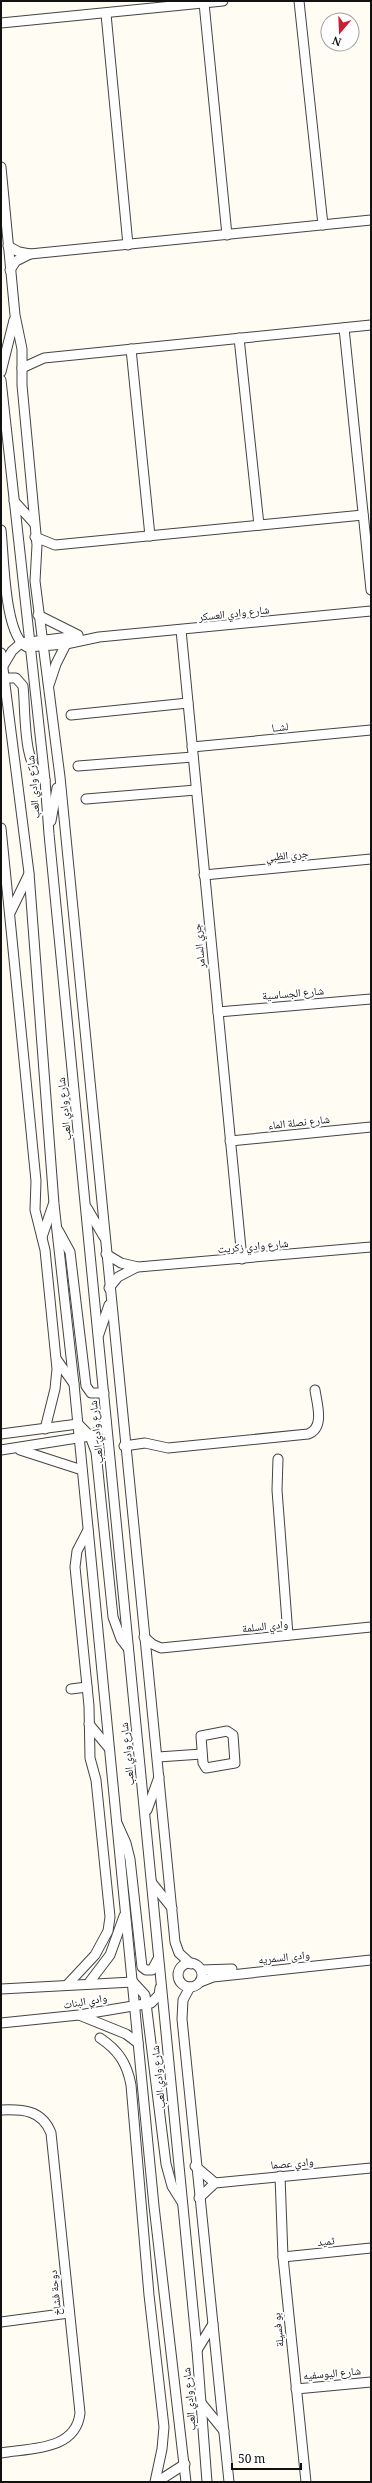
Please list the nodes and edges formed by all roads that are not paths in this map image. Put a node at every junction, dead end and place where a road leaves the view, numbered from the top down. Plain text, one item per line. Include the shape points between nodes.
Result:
1 (223, 1) edge
2 (299, 1) edge
3 (204, 3) junction
4 (106, 14) junction
5 (2, 24) edge
6 (1, 167) edge
7 (371, 220) edge
8 (323, 225) junction
9 (227, 235) junction
10 (128, 245) junction
11 (8, 246) junction
12 (30, 254) junction
13 (10, 270) junction
14 (15, 315) junction
15 (371, 325) edge
16 (344, 328) junction
17 (239, 338) junction
18 (22, 349) junction
19 (131, 349) junction
20 (44, 358) junction
21 (22, 368) junction
22 (1, 372) edge
23 (1, 380) edge
24 (1, 440) edge
25 (9, 455) junction
26 (14, 501) junction
27 (363, 515) junction
28 (34, 523) junction
29 (259, 525) junction
30 (1, 530) edge
31 (150, 536) junction
32 (35, 537) junction
33 (55, 545) junction
34 (37, 556) junction
35 (371, 590) edge
36 (371, 611) edge
37 (38, 615) junction
38 (181, 630) junction
39 (79, 636) junction
40 (99, 637) junction
41 (42, 643) junction
42 (27, 644) junction
43 (66, 644) junction
44 (1, 653) edge
45 (3, 666) junction
46 (5, 678) junction
47 (48, 692) junction
48 (188, 703) junction
49 (71, 715) dead end
50 (371, 730) edge
51 (192, 747) junction
52 (193, 757) junction
53 (78, 766) dead end
54 (60, 777) junction
55 (45, 780) junction
56 (196, 790) junction
57 (86, 799) dead end
58 (1, 828) edge
59 (48, 834) junction
60 (371, 859) edge
61 (29, 873) junction
62 (204, 875) junction
63 (9, 913) junction
64 (371, 999) edge
65 (218, 1012) junction
66 (371, 1127) edge
67 (230, 1141) junction
68 (54, 1204) junction
69 (85, 1205) junction
70 (57, 1228) junction
71 (42, 1237) junction
72 (105, 1238) junction
73 (371, 1247) edge
74 (106, 1254) junction
75 (242, 1259) junction
76 (138, 1267) junction
77 (109, 1288) junction
78 (110, 1302) junction
79 (98, 1337) junction
80 (56, 1359) junction
81 (74, 1384) junction
82 (315, 1390) dead end
83 (104, 1393) junction
84 (106, 1421) junction
85 (78, 1424) junction
86 (45, 1429) junction
87 (1, 1434) edge
88 (90, 1436) junction
89 (79, 1438) junction
90 (124, 1446) junction
91 (12, 1449) junction
92 (1, 1450) edge
93 (278, 1459) dead end
94 (82, 1470) junction
95 (117, 1513) junction
96 (88, 1530) junction
97 (133, 1534) junction
98 (371, 1627) edge
99 (288, 1635) junction
100 (144, 1637) junction
101 (161, 1648) junction
102 (129, 1649) junction
103 (147, 1663) junction
104 (87, 1687) junction
105 (71, 1689) dead end
106 (90, 1724) junction
107 (108, 1747) junction
108 (202, 1754) junction
109 (158, 1758) junction
110 (159, 1776) junction
111 (146, 1815) junction
112 (115, 1820) junction
113 (151, 1882) junction
114 (172, 1908) junction
115 (125, 1913) junction
116 (371, 1955) edge
117 (158, 1957) junction
118 (371, 1960) edge
119 (191, 1964) junction
120 (201, 1970) junction
121 (133, 1982) junction
122 (200, 1982) junction
123 (88, 1984) junction
124 (67, 1985) junction
125 (161, 1985) junction
126 (190, 1987) junction
127 (1, 1989) edge
128 (147, 2004) junction
129 (134, 2006) junction
130 (79, 2015) junction
131 (1, 2023) edge
132 (100, 2038) dead end
133 (138, 2043) junction
134 (1, 2110) edge
135 (195, 2166) junction
136 (371, 2168) edge
137 (280, 2176) junction
138 (215, 2183) junction
139 (199, 2198) junction
140 (183, 2203) junction
141 (371, 2248) edge
142 (283, 2257) junction
143 (69, 2313) junction
144 (1, 2322) edge
145 (213, 2324) junction
146 (197, 2350) junction
147 (371, 2382) edge
148 (296, 2389) junction
149 (202, 2404) junction
150 (224, 2431) junction
151 (1, 2453) edge
152 (185, 2464) junction
153 (156, 2482) edge
154 (186, 2482) edge
155 (207, 2482) edge
156 (229, 2482) edge
157 (306, 2482) edge

1 - 3 street
2 - 8 street
3 - 4 street
3 - 9 street
4 - 5 street
4 - 10 street
6 - 11 street
7 - 8 street
8 - 9 street
9 - 10 street
10 - 12 street
11 - 12 street via 18,252
11 - 13 street
12 - 13 street via 21,258
13 - 14 street
14 - 18 street
14 - 22 street
15 - 16 street
16 - 17 street
16 - 27 street
17 - 19 street
17 - 29 street
18 - 20 street
18 - 21 street
19 - 20 street
19 - 31 street
20 - 21 street
21 - 28 street
23 - 25 street, شارع وادي العب
24 - 25 street
25 - 26 street, شارع وادي العب
26 - 28 street
26 - 42 street, شارع وادي العب
27 - 29 street
27 - 35 street
28 - 32 street
29 - 31 street
30 - 42 street via 11,620
31 - 33 street
32 - 33 street
32 - 34 street
33 - 34 street
34 - 37 street via 34,578
36 - 38 street, شارع وادي العسكر
37 - 39 street
37 - 41 street
38 - 40 street, شارع وادي العسكر
38 - 48 street, جري السامر
39 - 40 street, شارع وادي العسكر
39 - 41 street, شارع وادي العسكر
40 - 43 street, شارع وادي العسكر
41 - 42 street, شارع وادي العسكر
41 - 43 street, شارع وادي العسكر
41 - 47 street
42 - 45 street via 12,651
42 - 55 street, شارع وادي العب
43 - 47 street via 56,664
44 - 45 street, شارع وادي العب
45 - 46 street, شارع وادي العب
46 - 55 street via 16,678 23,686 31,762 38,776
46 - 61 street, شارع وادي العب
47 - 54 street
48 - 49 street
48 - 51 street, جري السامر
50 - 51 street, لشــا
51 - 52 street, جري السامر
52 - 53 street
52 - 56 street, جري السامر
54 - 59 street
54 - 72 street
55 - 59 street, شارع وادي العب
56 - 57 street
56 - 62 street, جري السامر
58 - 63 street
59 - 69 street, شارع وادي العب
60 - 62 street, جري الظبي
61 - 63 street
61 - 68 street, شارع وادي العب
62 - 65 street, جري السامر
63 - 71 street via 36,1181 36,1210
64 - 65 street, شارع الجساسية
65 - 67 street, جري السامر
66 - 67 street, شارع نصلة الماء
67 - 75 street, جري السامر
68 - 70 street, شارع وادي العب
68 - 71 street
69 - 72 street
69 - 79 street, شارع وادي العب
70 - 81 street, شارع وادي العب
70 - 83 street via 70,1252 86,1386 91,1393
71 - 80 street via 46,1250
72 - 74 street
73 - 75 street, شارع وادي زكريت
74 - 76 street, شارع وادي زكريت via 121,1263
74 - 77 street
75 - 76 street, شارع وادي زكريت
76 - 77 street, شارع وادي زكريت via 124,1272
77 - 78 street
78 - 79 street
78 - 90 street
79 - 83 street, شارع وادي العب
80 - 81 street
80 - 86 street via 55,1389
81 - 85 street, شارع وادي العب
82 - 90 street via 318,1425 308,1434 168,1448 145,1444
83 - 84 street, شارع وادي العب
84 - 88 street via 100,1430
84 - 95 street, شارع وادي العب
85 - 86 street
85 - 88 street
85 - 89 street, شارع وادي العب
86 - 87 street
88 - 89 street
88 - 102 street via 96,1452 113,1617 121,1639
89 - 91 street
89 - 94 street, شارع وادي العب
90 - 97 street
91 - 92 street
91 - 94 street via 47,1457
93 - 99 street via 277,1490
94 - 96 street, شارع وادي العب
95 - 97 street
95 - 102 street, شارع وادي العب
96 - 104 street via 77,1551 75,1561
96 - 107 street, شارع وادي العب
97 - 100 street
98 - 99 street, وادي السلمة
99 - 101 street, وادي السلمة
100 - 101 street
100 - 103 street
101 - 103 street
102 - 111 street, شارع وادي العب
103 - 109 street
104 - 105 street
104 - 106 street
106 - 107 street
106 - 124 street via 90,1758 96,1780 110,1917 103,1944
107 - 112 street, شارع وادي العب
108 - 108 street via 203,1765 206,1768 234,1764 237,1760 233,1735 229,1731 203,1735 200,1739
108 - 109 street
109 - 110 street
110 - 111 street
110 - 114 street
111 - 113 street, شارع وادي العب
112 - 115 street, شارع وادي العب
112 - 117 street via 123,1835 130,1859 142,1967 152,1970
113 - 114 street
113 - 117 street, شارع وادي العب
114 - 119 street via 176,1948
115 - 121 street, شارع وادي العب
115 - 123 street via 110,1955
116 - 120 street, وادى السمريه
117 - 125 street, شارع وادي العب
118 - 122 street, وادى السمريه via 213,1977
119 - 120 street
119 - 126 street via 180,1969 179,1977 183,1984
120 - 122 street
121 - 123 street, وادي البنات
121 - 128 street via 143,1990
121 - 129 street, شارع وادي العب
122 - 126 street
123 - 124 street, وادي البنات
124 - 127 street, وادي البنات
125 - 128 street via 157,1998
125 - 140 street, شارع وادي العب
126 - 135 street via 183,2000 182,2012
128 - 129 street, وادي البنات
128 - 140 street via 166,2164 172,2186
129 - 130 street, وادي البنات
129 - 133 street, شارع وادي العب
130 - 131 street, وادي البنات
130 - 133 street via 126,2034
132 - 153 street via 123,2059 131,2084 149,2295 164,2427
133 - 152 street, شارع وادي العب via 154,2206
134 - 143 street, دوحة فشاخ via 30,2111 41,2118 51,2133
135 - 138 street
135 - 139 street
136 - 137 street, وادي عصما
137 - 138 street, وادي عصما
137 - 142 street, بو فسيلة
138 - 139 street
139 - 145 street
140 - 146 street, شارع وادي العب
141 - 142 street, ثميد
142 - 148 street, بو فسيلة
143 - 144 street
143 - 151 street, دوحة فشاخ via 80,2413 76,2428 66,2440 59,2443
145 - 146 street
145 - 150 street
146 - 149 street, شارع وادي العب
147 - 148 street, شارع اليوسفيه
148 - 157 street, بو فسيلة
149 - 150 street
149 - 155 street, شارع وادي العب
150 - 156 street
152 - 153 street
152 - 154 street, شارع وادي العب

